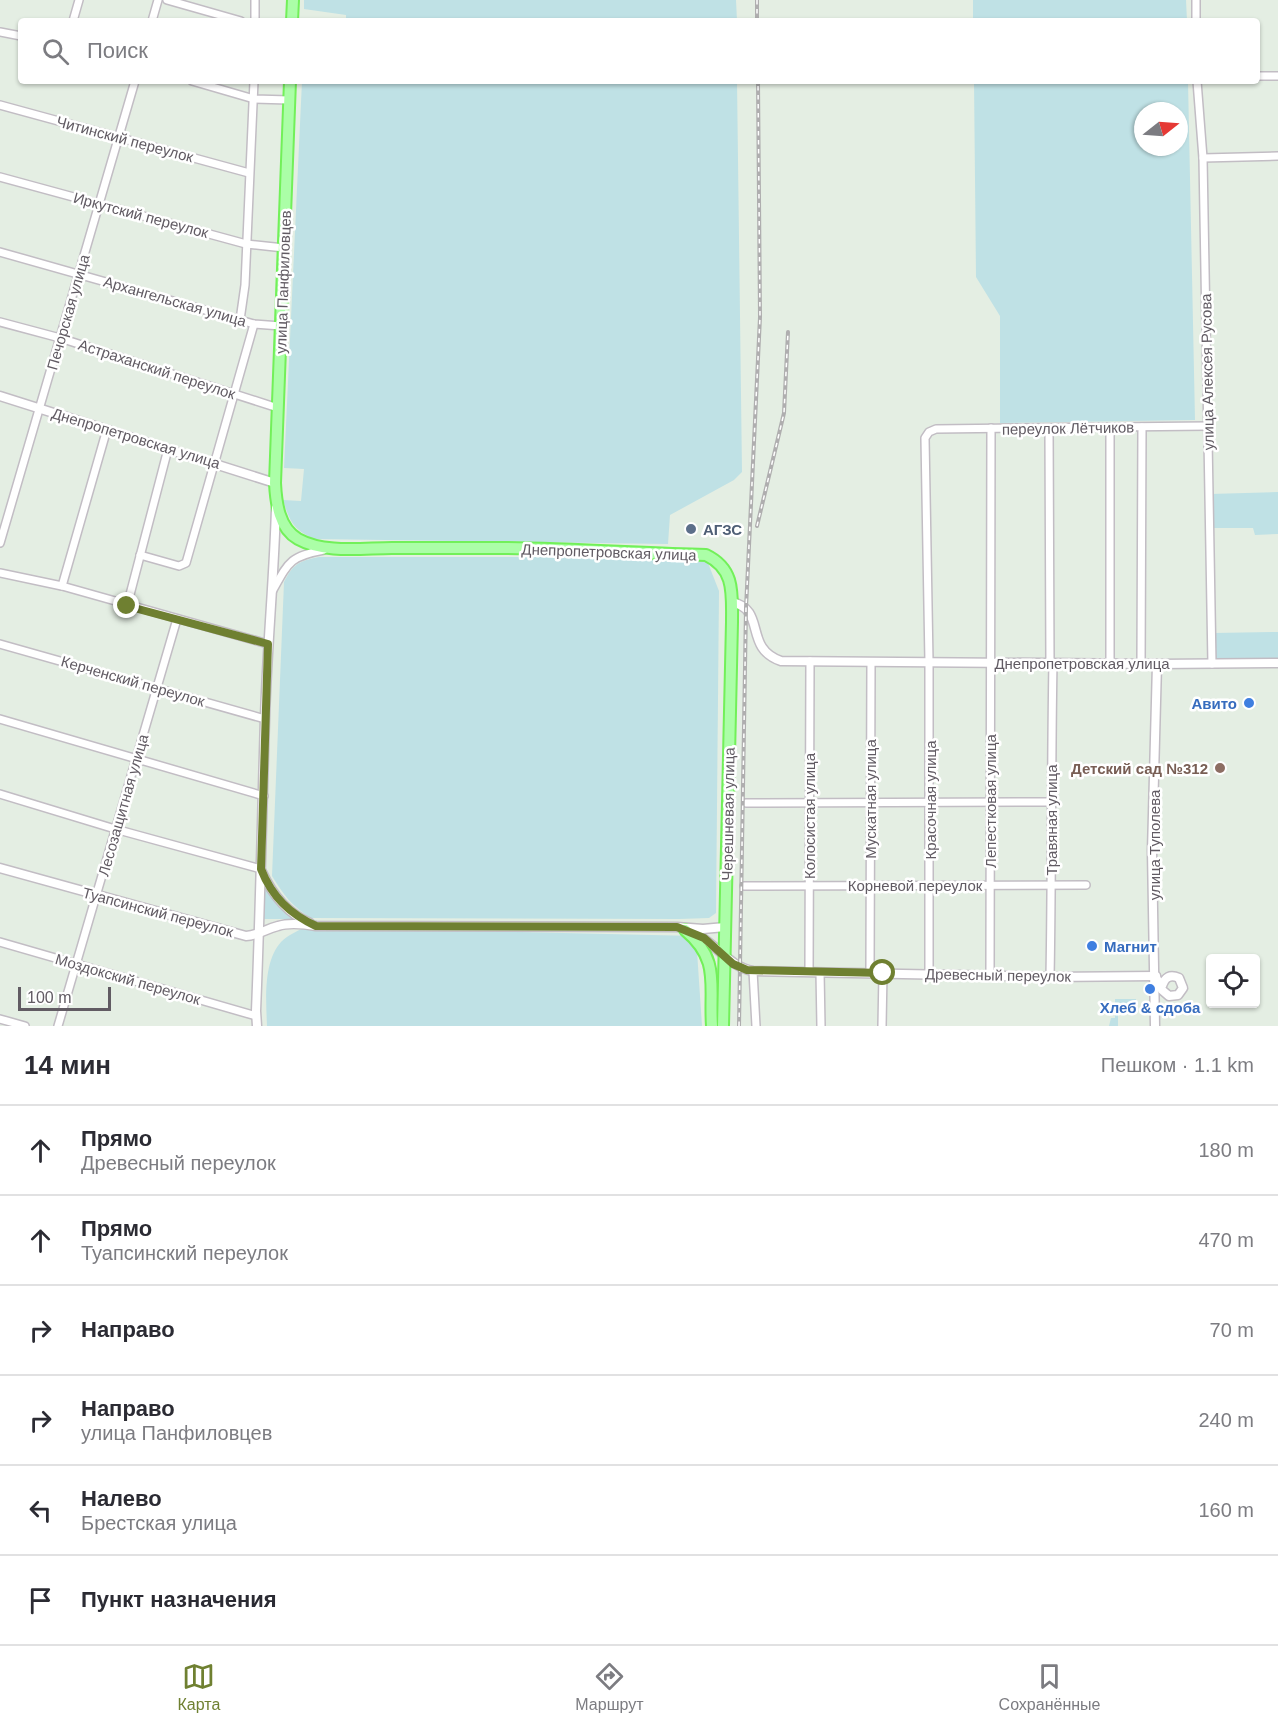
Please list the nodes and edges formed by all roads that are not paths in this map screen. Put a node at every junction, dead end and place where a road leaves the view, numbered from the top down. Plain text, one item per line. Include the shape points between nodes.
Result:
1 (79, 0) edge
2 (158, 0) edge
3 (167, 0) edge
4 (255, 0) edge
5 (293, 0) edge
6 (1196, 0) edge
7 (74, 18) edge
8 (153, 18) edge
9 (230, 18) edge
10 (255, 18) edge
11 (292, 18) edge
12 (1196, 18) edge
13 (0, 32) edge
14 (18, 35) edge
15 (1260, 76) edge
16 (1278, 76) edge
17 (134, 84) edge
18 (202, 84) edge
19 (254, 84) edge
20 (290, 84) edge
21 (1197, 84) edge
22 (254, 99) junction
23 (289, 100) junction
24 (0, 105) edge
25 (119, 137) junction
26 (1278, 156) edge
27 (1203, 158) junction
28 (249, 173) junction
29 (0, 177) edge
30 (99, 203) junction
31 (246, 244) junction
32 (284, 248) junction
33 (0, 252) edge
34 (79, 274) junction
35 (240, 320) junction
36 (0, 322) edge
37 (254, 324) junction
38 (281, 326) junction
39 (60, 338) junction
40 (233, 393) junction
41 (0, 396) edge
42 (40, 408) junction
43 (278, 408) junction
44 (1208, 426) junction
45 (1142, 427) junction
46 (991, 428) junction
47 (1110, 428) junction
48 (107, 429) junction
49 (1049, 429) junction
50 (929, 432) joint
51 (168, 449) junction
52 (215, 463) junction
53 (275, 483) junction
54 (276, 501) junction
55 (0, 543) edge
56 (338, 548) junction
57 (140, 555) junction
58 (0, 573) edge
59 (62, 586) junction
60 (273, 590) junction
61 (732, 602) junction
62 (127, 606) junction
63 (177, 619) junction
64 (0, 644) edge
65 (268, 644) junction
66 (810, 661) junction
67 (871, 662) junction
68 (929, 662) junction
69 (991, 663) junction
70 (1052, 663) junction
71 (1278, 663) edge
72 (1110, 664) junction
73 (1141, 664) junction
74 (1157, 664) junction
75 (1212, 664) junction
76 (157, 687) junction
77 (0, 719) edge
78 (265, 719) junction
79 (136, 759) junction
80 (0, 794) edge
81 (264, 796) junction
82 (870, 802) junction
83 (930, 802) junction
84 (990, 802) junction
85 (1050, 802) junction
86 (746, 803) dead end
87 (809, 803) junction
88 (115, 830) junction
89 (0, 868) edge
90 (261, 869) junction
91 (809, 885) junction
92 (870, 885) junction
93 (930, 885) junction
94 (990, 885) junction
95 (1052, 885) junction
96 (1086, 885) dead end
97 (744, 886) dead end
98 (97, 896) junction
99 (316, 926) junction
100 (725, 927) junction
101 (681, 928) junction
102 (259, 935) junction
103 (0, 942) edge
104 (726, 955) junction
105 (75, 963) junction
106 (753, 971) junction
107 (809, 972) junction
108 (820, 972) junction
109 (870, 973) junction
110 (883, 973) junction
111 (929, 974) junction
112 (990, 975) junction
113 (1156, 976) junction
114 (1050, 977) junction
115 (1162, 986) dead end
116 (0, 1019) edge
117 (257, 1021) edge
118 (25, 1026) edge
119 (58, 1026) edge
120 (712, 1026) edge
121 (723, 1026) edge
122 (756, 1026) edge
123 (820, 1026) edge
124 (882, 1026) edge
125 (1155, 1026) edge

1 - 7 street
2 - 8 street
3 - 9 street
4 - 10 street
5 - 11 main road
6 - 12 street
13 - 14 street
15 - 16 street
17 - 25 street, Печорская улица
18 - 22 street
19 - 22 street
20 - 23 main road, улица Панфиловцев
21 - 27 street, улица Алексея Русова
22 - 23 street
22 - 28 street
23 - 32 main road, улица Панфиловцев
24 - 25 street, Читинский переулок
25 - 28 street, Читинский переулок
25 - 30 street, Печорская улица
26 - 27 street
27 - 44 street, улица Алексея Русова
28 - 31 street
29 - 30 street, Иркутский переулок
30 - 31 street, Иркутский переулок
30 - 34 street, Печорская улица
31 - 32 street, Иркутский переулок
31 - 35 street
32 - 38 main road, улица Панфиловцев
33 - 34 street, Архангельская улица
34 - 35 street, Архангельская улица
34 - 39 street, Печорская улица
35 - 37 street, Архангельская улица
36 - 39 street, Астраханский переулок
37 - 38 street, Архангельская улица
37 - 40 street
38 - 43 main road, улица Панфиловцев
39 - 40 street, Астраханский переулок
39 - 42 street, Печорская улица
40 - 43 street, Астраханский переулок
40 - 52 street
41 - 42 street, Днепропетровская улица
42 - 48 street, Днепропетровская улица
42 - 55 street, Печорская улица
43 - 53 main road, улица Панфиловцев
44 - 45 street, переулок Лётчиков
44 - 75 street, улица Алексея Русова
45 - 47 street, переулок Лётчиков
45 - 73 street
46 - 49 street, переулок Лётчиков
46 - 50 street, переулок Лётчиков
46 - 69 street, Лепестковая улица
47 - 49 street, переулок Лётчиков
47 - 72 street
48 - 51 street, Днепропетровская улица
48 - 59 street
49 - 70 street, Травяная улица
50 - 68 street, Красочная улица via 925,438
51 - 52 street, Днепропетровская улица
51 - 57 street
52 - 53 street, Днепропетровская улица
52 - 57 street via 186,562 179,566
53 - 54 main road, Днепропетровская улица
54 - 56 main road, Днепропетровская улица via 288,531 298,539
54 - 60 street
56 - 60 street via 293,559
56 - 61 main road, Днепропетровская улица via 508,548 706,555 716,560 728,575
57 - 62 street
58 - 59 street
59 - 62 street
60 - 65 street
61 - 66 street, Днепропетровская улица via 746,608 762,650 770,657
61 - 100 main road, Черешневая улица
62 - 63 street
63 - 65 street
63 - 76 street, Лесозащитная улица
64 - 76 street, Керченский переулок
65 - 78 street
66 - 67 street, Днепропетровская улица
66 - 87 street, Колосистая улица
67 - 68 street, Днепропетровская улица
67 - 82 street, Мускатная улица
68 - 69 street, Днепропетровская улица
68 - 83 street, Красочная улица
69 - 70 street, Днепропетровская улица
69 - 84 street, Лепестковая улица
70 - 72 street, Днепропетровская улица
70 - 85 street, Травяная улица
71 - 75 street, Днепропетровская улица
72 - 73 street, Днепропетровская улица
73 - 74 street, Днепропетровская улица
74 - 75 street, Днепропетровская улица
74 - 113 street, улица Туполева via 1152,851
76 - 78 street, Керченский переулок
76 - 79 street, Лесозащитная улица
77 - 79 street
78 - 81 street
79 - 81 street
79 - 88 street, Лесозащитная улица
80 - 88 street
81 - 90 street
82 - 83 street
82 - 87 street
82 - 92 street, Мускатная улица
83 - 84 street
83 - 93 street, Красочная улица
84 - 85 street
84 - 94 street, Лепестковая улица
85 - 95 street, Травяная улица
86 - 87 street
87 - 91 street, Колосистая улица
88 - 90 street
88 - 98 street, Лесозащитная улица
89 - 98 street, Туапсинский переулок
90 - 99 street via 281,903
90 - 102 street
91 - 92 street, Корневой переулок
91 - 97 street, Корневой переулок
91 - 107 street, Колосистая улица
92 - 93 street, Корневой переулок
92 - 109 street, Мускатная улица
93 - 94 street, Корневой переулок
93 - 111 street, Красочная улица
94 - 95 street, Корневой переулок
94 - 112 street, Лепестковая улица
95 - 96 street, Корневой переулок
95 - 114 street, Травяная улица
98 - 102 street, Туапсинский переулок via 246,936
98 - 105 street, Лесозащитная улица
99 - 101 street, Туапсинский переулок
99 - 102 street, Туапсинский переулок via 280,925
100 - 101 street, Туапсинский переулок
100 - 104 main road, Черешневая улица
101 - 104 street, Туапсинский переулок via 704,938
101 - 120 main road via 702,946 710,965
102 - 117 street
103 - 105 street, Моздокский переулок
104 - 106 street, Древесный переулок via 733,964
104 - 121 main road, Черешневая улица
105 - 117 street, Моздокский переулок
105 - 119 street, Лесозащитная улица
106 - 107 street, Древесный переулок
106 - 122 street
107 - 108 street, Древесный переулок
108 - 109 street, Древесный переулок
108 - 123 street
109 - 110 street, Древесный переулок
110 - 111 street, Древесный переулок
110 - 124 street
111 - 112 street, Древесный переулок
112 - 114 street, Древесный переулок
113 - 114 street, Древесный переулок
113 - 115 street
113 - 125 street, улица Туполева
116 - 118 street

